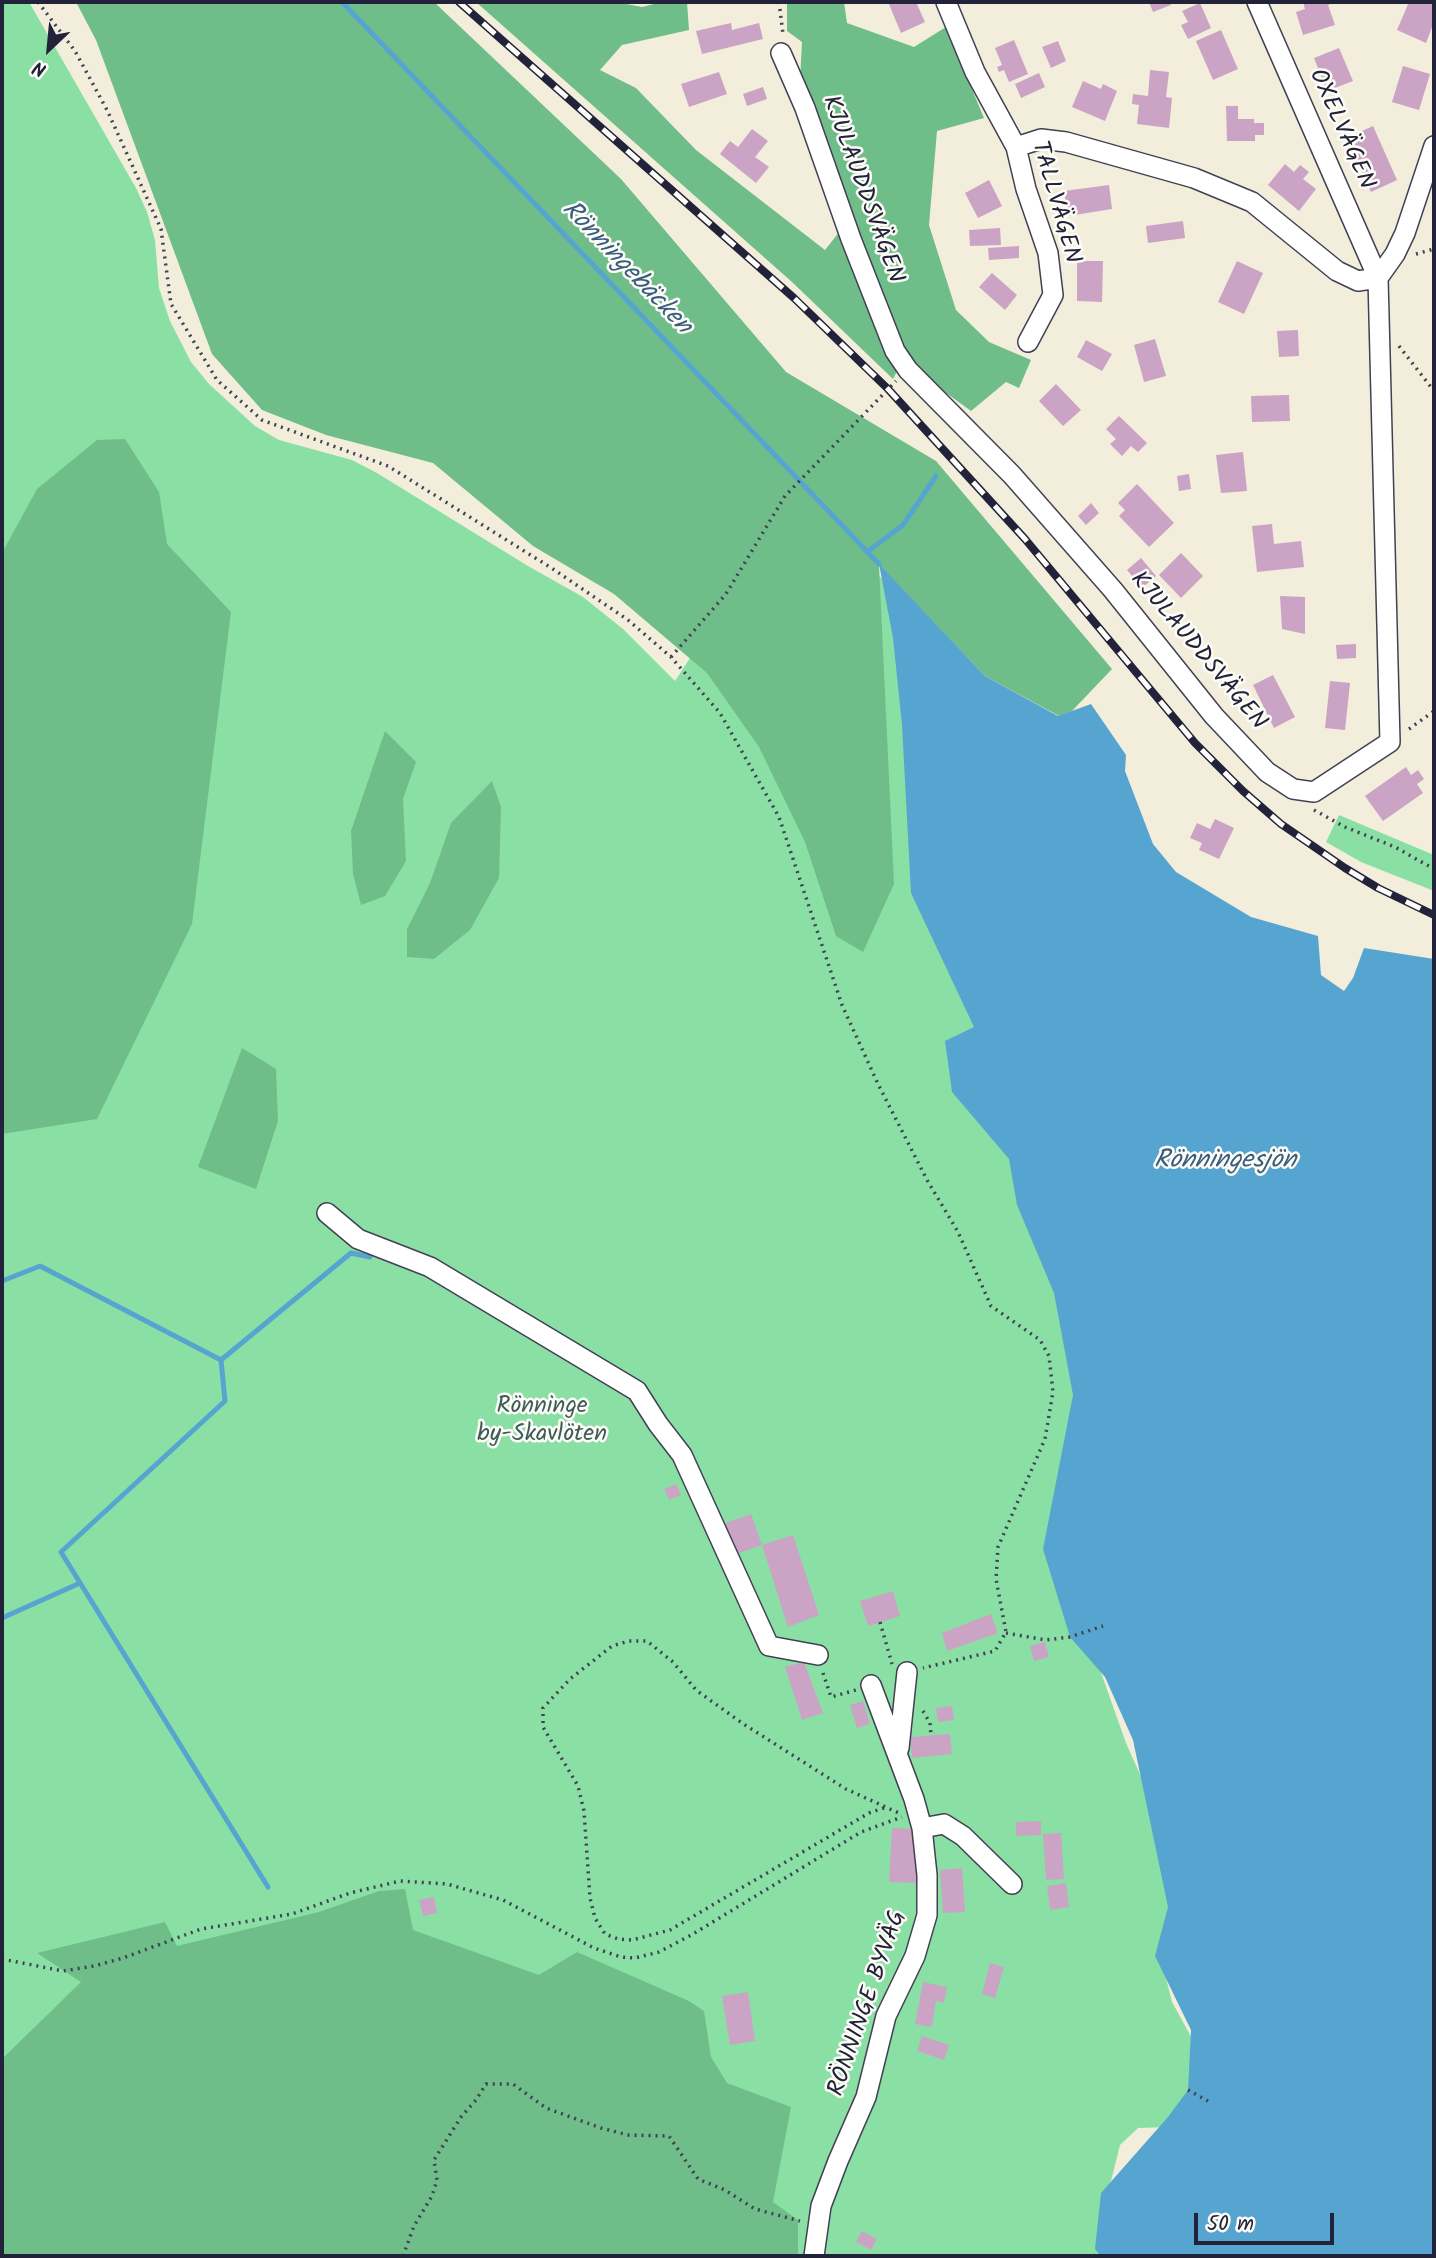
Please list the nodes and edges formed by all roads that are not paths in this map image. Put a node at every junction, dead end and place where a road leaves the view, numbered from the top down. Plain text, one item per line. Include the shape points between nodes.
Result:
1 (946, 2) edge
2 (1257, 2) edge
3 (781, 53) road end
4 (1434, 146) edge
5 (1016, 147) junction
6 (1378, 278) junction
7 (1028, 342) dead end
8 (327, 1213) dead end
9 (818, 1655) road end
10 (907, 1672) road end
11 (871, 1685) road end
12 (898, 1756) junction
13 (922, 1828) junction
14 (1012, 1884) dead end
15 (814, 2256) edge

1 - 5 street, TALLVÄGEN via 975,72
2 - 6 street, OXELVÄGEN
3 - 6 street, KJULAUDDSVÄGEN via 890,339 908,370 1012,475 1113,590 1214,716 1268,772 1293,789 1314,792 1390,742
4 - 6 street via 1405,233
5 - 6 street via 1041,139 1066,142 1194,178 1252,202 1337,271 1357,281
5 - 7 street, TALLVÄGEN via 1048,253 1052,295
8 - 9 street via 358,1239 430,1266 637,1391 682,1455 769,1646
10 - 12 street
11 - 12 street, RÖNNINGE BYVÄG
12 - 13 street, RÖNNINGE BYVÄG
13 - 14 street via 944,1824 963,1836
13 - 15 street, RÖNNINGE BYVÄG via 927,1915 915,1956 886,2016 866,2097 821,2206

